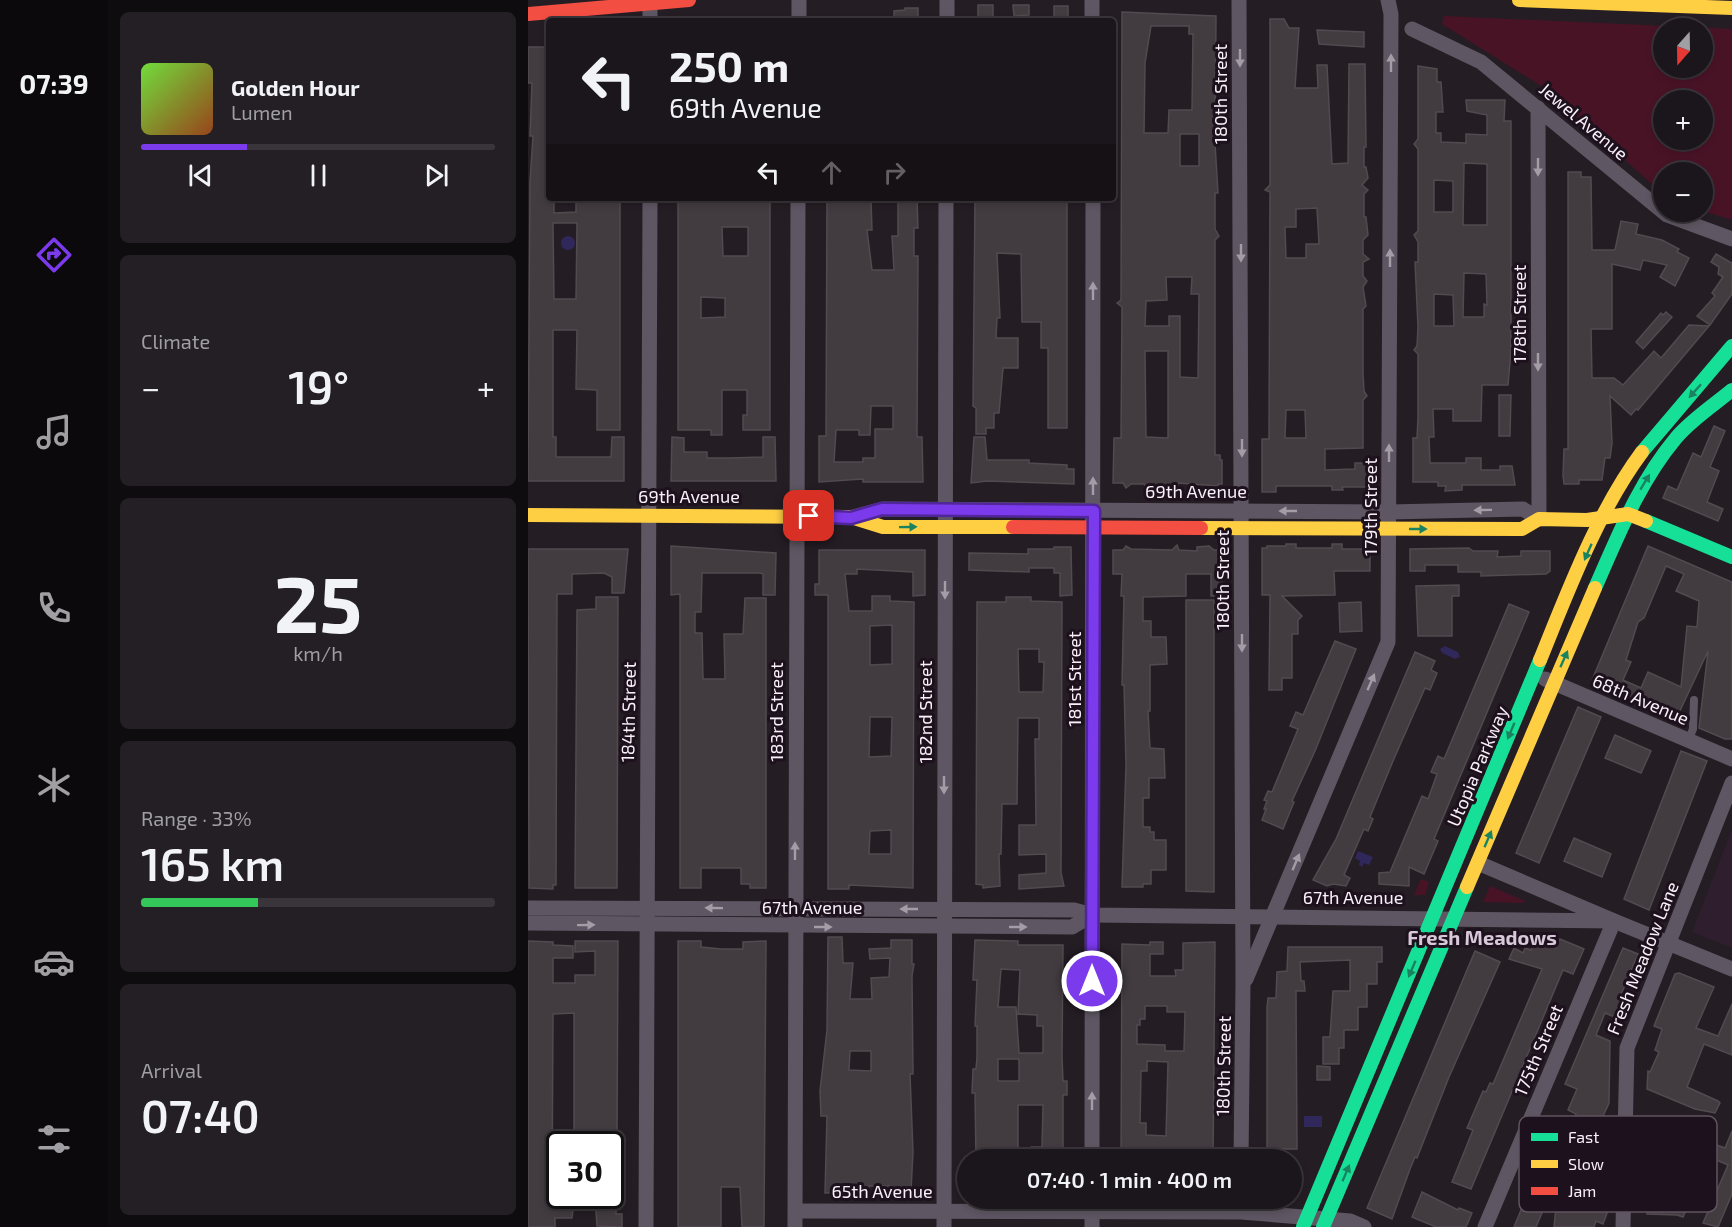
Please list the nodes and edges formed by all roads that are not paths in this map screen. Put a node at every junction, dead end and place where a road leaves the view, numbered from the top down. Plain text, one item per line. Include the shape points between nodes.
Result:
1 (689, 0) edge
2 (799, 0) edge
3 (947, 0) edge
4 (1092, 0) edge
5 (1239, 0) edge
6 (1389, 0) edge
7 (1519, 0) edge
8 (1532, 0) edge
9 (650, 2) edge
10 (1680, 3) edge
11 (1732, 8) edge
12 (528, 14) edge
13 (650, 18) edge
14 (799, 18) edge
15 (947, 18) edge
16 (1092, 18) edge
17 (1412, 29) dead end
18 (1538, 108) junction
19 (650, 201) edge
20 (798, 201) edge
21 (946, 201) edge
22 (1093, 201) edge
23 (1732, 239) edge
24 (1732, 346) edge
25 (1732, 390) edge
26 (1725, 401) edge
27 (945, 510) junction
28 (1021, 511) junction
29 (1167, 511) junction
30 (1242, 511) junction
31 (1314, 511) junction
32 (1389, 512) junction
33 (1628, 514) junction
34 (528, 515) edge
35 (649, 515) junction
36 (797, 516) junction
37 (851, 518) junction
38 (1604, 518) junction
39 (1094, 519) junction
40 (1539, 519) junction
41 (945, 526) junction
42 (1020, 526) junction
43 (1167, 529) junction
44 (1242, 529) junction
45 (1314, 529) junction
46 (1389, 530) junction
47 (1732, 556) edge
48 (1535, 675) junction
49 (1553, 683) junction
50 (1695, 700) dead end
51 (1689, 741) junction
52 (1732, 759) edge
53 (1732, 783) edge
54 (1478, 863) junction
55 (645, 906) junction
56 (528, 908) edge
57 (944, 909) junction
58 (795, 910) junction
59 (1092, 915) junction
60 (1242, 916) junction
61 (1274, 916) junction
62 (1434, 917) junction
63 (1455, 917) junction
64 (1614, 921) junction
65 (528, 923) edge
66 (645, 924) junction
67 (795, 927) junction
68 (944, 927) junction
69 (1669, 943) junction
70 (1732, 969) edge
71 (1243, 984) junction
72 (1532, 1116) edge
73 (1626, 1116) edge
74 (1519, 1146) edge
75 (1092, 1149) edge
76 (1241, 1149) edge
77 (1156, 1209) edge
78 (1256, 1209) edge
79 (796, 1211) junction
80 (944, 1211) junction
81 (1092, 1212) edge
82 (1623, 1212) edge
83 (1305, 1222) edge
84 (1325, 1223) edge
85 (646, 1227) edge
86 (795, 1227) edge
87 (944, 1227) edge
88 (1364, 1227) edge
89 (1485, 1227) edge
90 (1623, 1227) edge

1 - 9 main road
2 - 14 street
3 - 15 street
4 - 16 street
5 -> 30 street, 180th Street
32 -> 6 street, 179th Street
7 - 8 main road
8 - 10 main road
9 - 12 main road
9 - 13 street
10 - 11 main road
17 - 18 street, Jewel Avenue via 1481,63
18 - 23 street, Jewel Avenue via 1667,215
18 -> 40 street, 178th Street
19 - 35 street, 184th Street
20 - 36 street, 183rd Street
21 - 27 street, 182nd Street
39 -> 22 street, 181st Street
24 -> 38 main road, Utopia Parkway via 1641,451
25 - 26 main road
33 -> 26 main road via 1678,436
27 - 28 street, 69th Avenue
27 - 37 street, 69th Avenue via 882,509
27 - 41 street, 182nd Street
28 - 39 street, 69th Avenue
28 - 42 street
29 - 30 street, 69th Avenue
29 - 39 street, 69th Avenue
29 - 43 street
31 -> 30 street, 69th Avenue
30 - 44 street, 180th Street
31 - 32 street, 69th Avenue
31 - 45 street
40 -> 32 street, 69th Avenue via 1523,509
32 - 46 street, 179th Street
33 - 38 main road, 69th Avenue
33 - 47 main road
49 -> 33 main road
34 - 35 main road, 69th Avenue
35 - 36 main road, 69th Avenue
35 - 55 street, 184th Street
36 - 37 main road, 69th Avenue
58 -> 36 street, 183rd Street
37 -> 41 main road, 69th Avenue via 883,527
38 - 40 main road, 69th Avenue
38 -> 48 main road, Utopia Parkway
39 - 42 main road, 69th Avenue
39 - 43 main road, 69th Avenue
39 - 59 street, 181st Street
46 -> 40 main road, 69th Avenue via 1522,529
41 - 42 main road, 69th Avenue
41 -> 57 street, 182nd Street
43 - 44 main road, 69th Avenue
44 - 45 main road, 69th Avenue
44 -> 60 street, 180th Street
45 - 46 main road, 69th Avenue
61 -> 46 street, 179th Street via 1388,642
48 - 49 street, 68th Avenue
48 -> 62 main road, Utopia Parkway
49 - 51 street, 68th Avenue
54 -> 49 main road
50 - 51 lane
51 - 52 street, 68th Avenue
53 - 69 street, Fresh Meadow Lane
54 - 63 main road
54 - 64 street, 67th Avenue
55 - 56 street, 67th Avenue
58 -> 55 street, 67th Avenue
55 - 66 street, 184th Street
57 -> 58 street, 67th Avenue
57 - 59 street, 67th Avenue via 1074,910
57 - 68 street, 182nd Street
58 - 67 street, 183rd Street
59 - 60 street, 67th Avenue
68 -> 59 street, 67th Avenue via 1072,927
75 -> 59 street, 181st Street
60 - 61 street, 67th Avenue
60 - 71 street, 180th Street
61 - 62 street, 67th Avenue
61 - 71 street, 179th Street
62 - 63 street, 67th Avenue
62 -> 83 main road, Utopia Parkway
63 - 64 street, 67th Avenue
84 -> 63 main road
64 - 69 street, 67th Avenue
64 - 72 street, 175th Street
65 -> 66 street, 67th Avenue
66 - 67 street, 67th Avenue
66 - 85 street, 184th Street
67 -> 68 street, 67th Avenue
67 - 79 street, 183rd Street
68 - 80 street, 182nd Street
69 - 70 street, 67th Avenue
69 - 73 street, Fresh Meadow Lane via 1627,1048
71 - 76 street, 180th Street
74 - 89 street, 175th Street
77 - 81 street, 65th Avenue
78 - 83 street, 65th Avenue
79 - 80 street, 65th Avenue
79 - 86 street, 183rd Street
80 - 81 street, 65th Avenue
80 - 87 street, 182nd Street
82 - 90 street, Fresh Meadow Lane
83 - 84 street, 65th Avenue
84 - 88 street, 65th Avenue via 1350,1221

